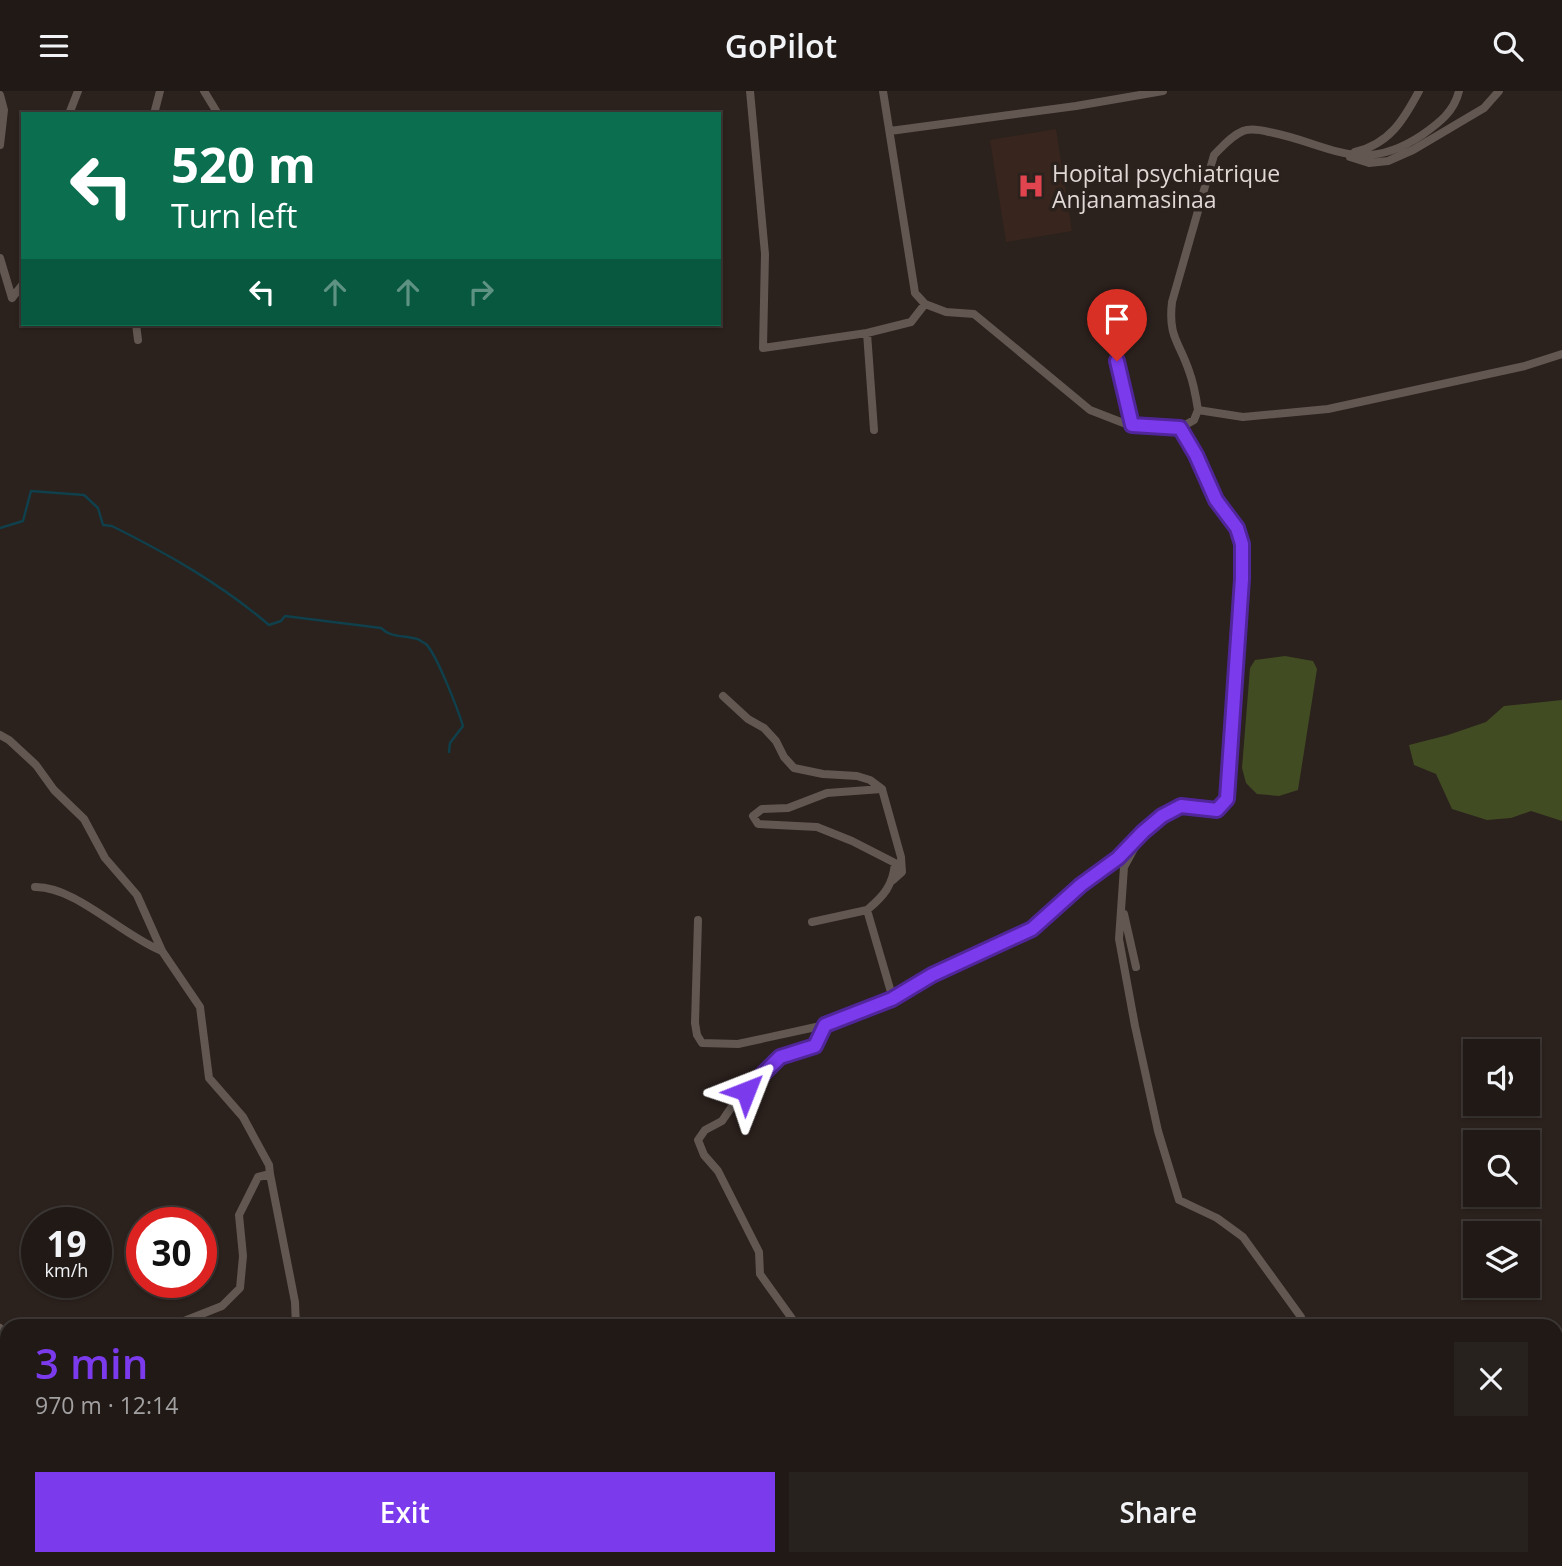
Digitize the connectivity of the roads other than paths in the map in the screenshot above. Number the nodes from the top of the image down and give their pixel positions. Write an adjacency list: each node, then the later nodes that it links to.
1 (78, 91): 11 (street)
2 (160, 91): 12 (street)
3 (204, 91): 13 (street)
4 (750, 91): 22 (street)
5 (883, 91): 14 (street)
6 (1163, 91): 14 (street)
7 (1419, 91): 16 (street)
8 (1459, 91): 16 (street)
9 (1499, 91): 16 (street)
10 (0, 96): 15 (street)
11 (70, 112)
12 (155, 112)
13 (217, 112)
14 (890, 131): 19 (street)
15 (0, 145)
16 (1346, 155): 25 (street)
17 (0, 258): 18 (street)
18 (21, 287)
19 (925, 304): 22 (street); 26 (street)
20 (136, 326): 23 (street)
21 (1111, 331): 26 (street)
22 (867, 333): 28 (street)
23 (138, 340)
24 (1562, 354): 25 (street)
25 (1198, 410): 27 (street)
26 (1132, 425): 27 (street)
27 (1180, 428): 32 (street)
28 (874, 430)
29 (723, 696): 31 (street)
30 (0, 736): 39 (street)
31 (882, 789): 33 (street); 33 (street)
32 (1143, 832): 35 (street); 41 (street)
33 (893, 880): 36 (street)
34 (35, 887): 39 (street)
35 (1122, 905): 40 (street); 47 (street)
36 (867, 910): 38 (street); 41 (street)
37 (698, 920): 42 (street)
38 (812, 922)
39 (162, 951): 43 (street)
40 (1136, 967)
41 (892, 999): 42 (street)
42 (825, 1025): 46 (street)
43 (270, 1174): 44 (street); 45 (street)
44 (189, 1319)
45 (296, 1319)
46 (792, 1319)
47 (1301, 1319)

